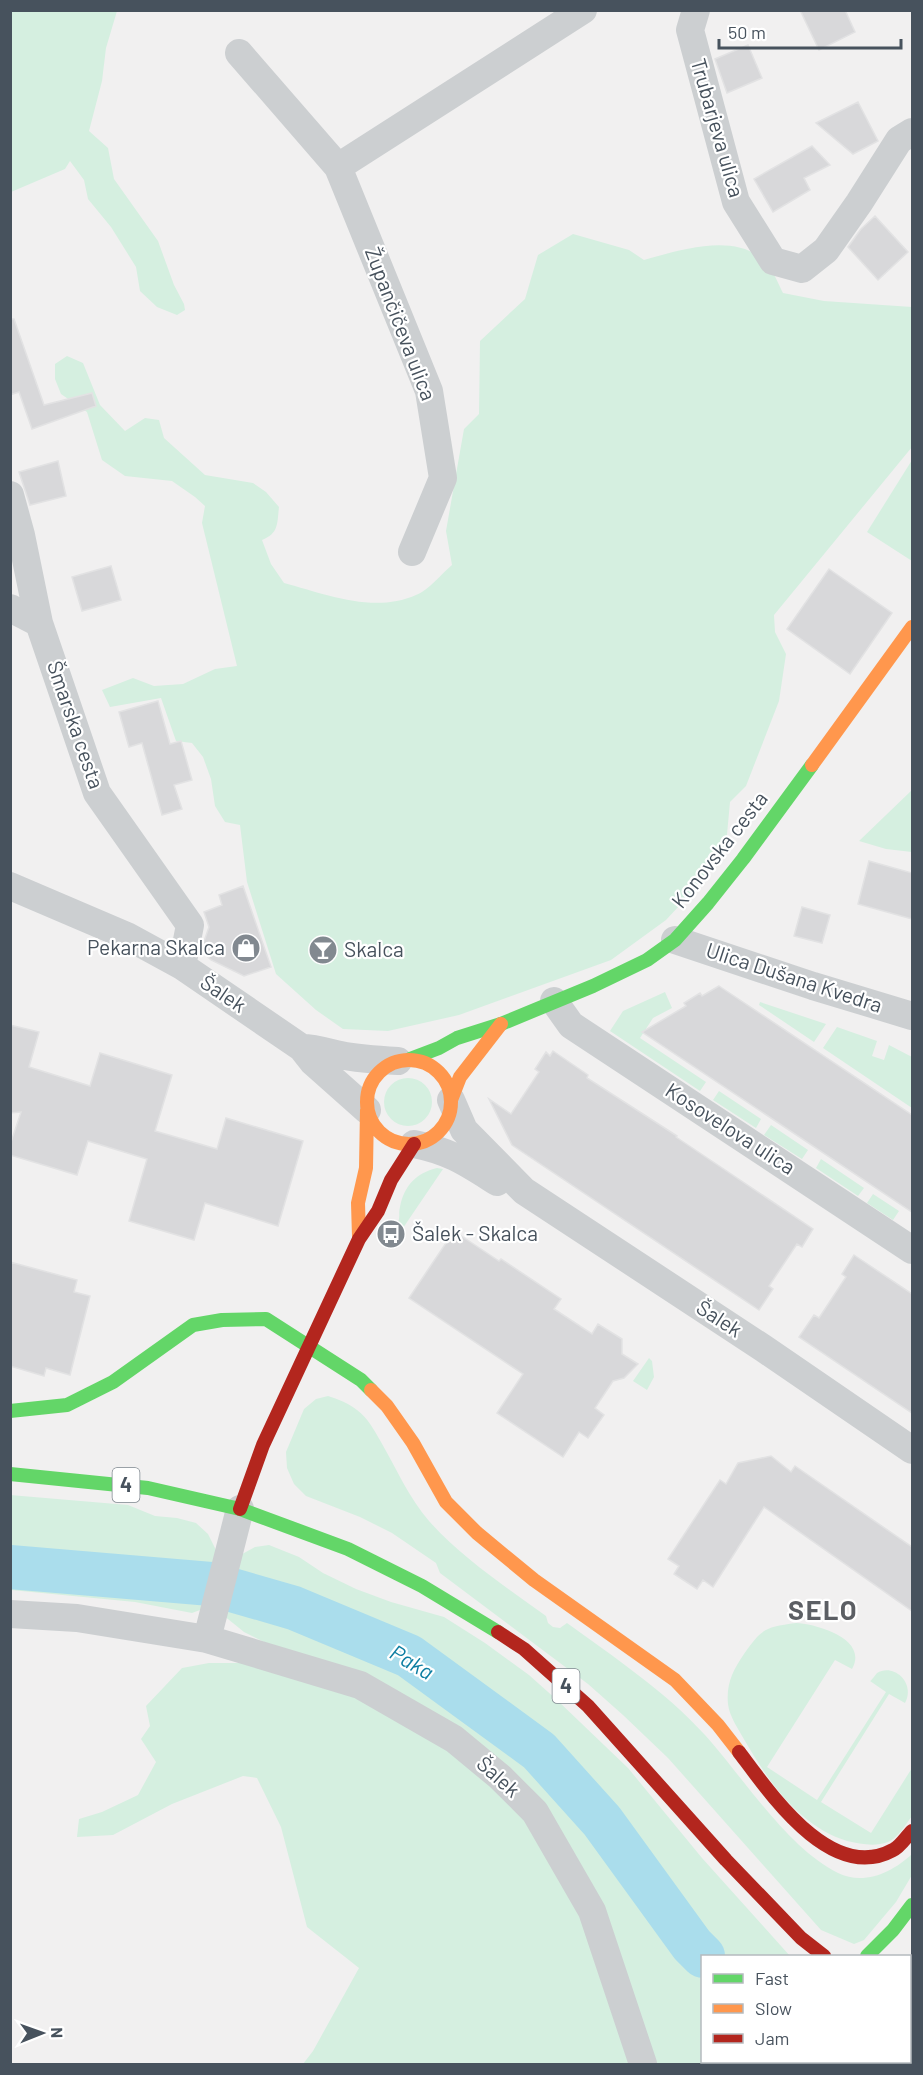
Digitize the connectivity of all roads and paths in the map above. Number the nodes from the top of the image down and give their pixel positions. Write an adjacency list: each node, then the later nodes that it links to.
1 (583, 10): 5 (street)
2 (693, 20): 4 (street, Trubarjeva ulica)
3 (238, 53): 5 (street, Župančičeva ulica)
4 (912, 132)
5 (338, 166): 7 (street, Župančičeva ulica)
6 (10, 495): 9 (street, Šmarska cesta)
7 (412, 552)
8 (10, 608): 9 (street)
9 (39, 623): 13 (street, Šmarska cesta)
10 (912, 627): 12 (street, Konovska cesta)
11 (10, 886): 13 (street, Šalek)
12 (675, 939): 14 (street, Konovska cesta); 15 (street, Ulica Dušana Kvedra)
13 (182, 966): 17 (street, Šalek)
14 (554, 1001): 16 (street, Konovska cesta); 24 (street, Kosovelova ulica)
15 (912, 1016)
16 (501, 1024): 18 (street, Konovska cesta); 19 (street)
17 (302, 1048): 18 (street); 20 (street, Šalek)
18 (404, 1060): 19 (street); 20 (street)
19 (452, 1100): 21 (street); 22 (street)
20 (367, 1110): 21 (street); 23 (street)
21 (414, 1144): 22 (street); 23 (street)
22 (524, 1191): 27 (street, Šalek)
23 (359, 1239): 25 (street)
24 (912, 1250)
25 (309, 1345): 26 (street); 29 (street); 32 (street)
26 (10, 1411)
27 (912, 1450)
28 (10, 1474): 29 (street, 4)
29 (240, 1509): 31 (street); 34 (street, 4)
30 (10, 1614): 31 (street, Šalek)
31 (207, 1639): 36 (street, Šalek)
32 (912, 1831)
33 (912, 1905): 35 (street)
34 (823, 1955)
35 (868, 1955)
36 (643, 2064)

